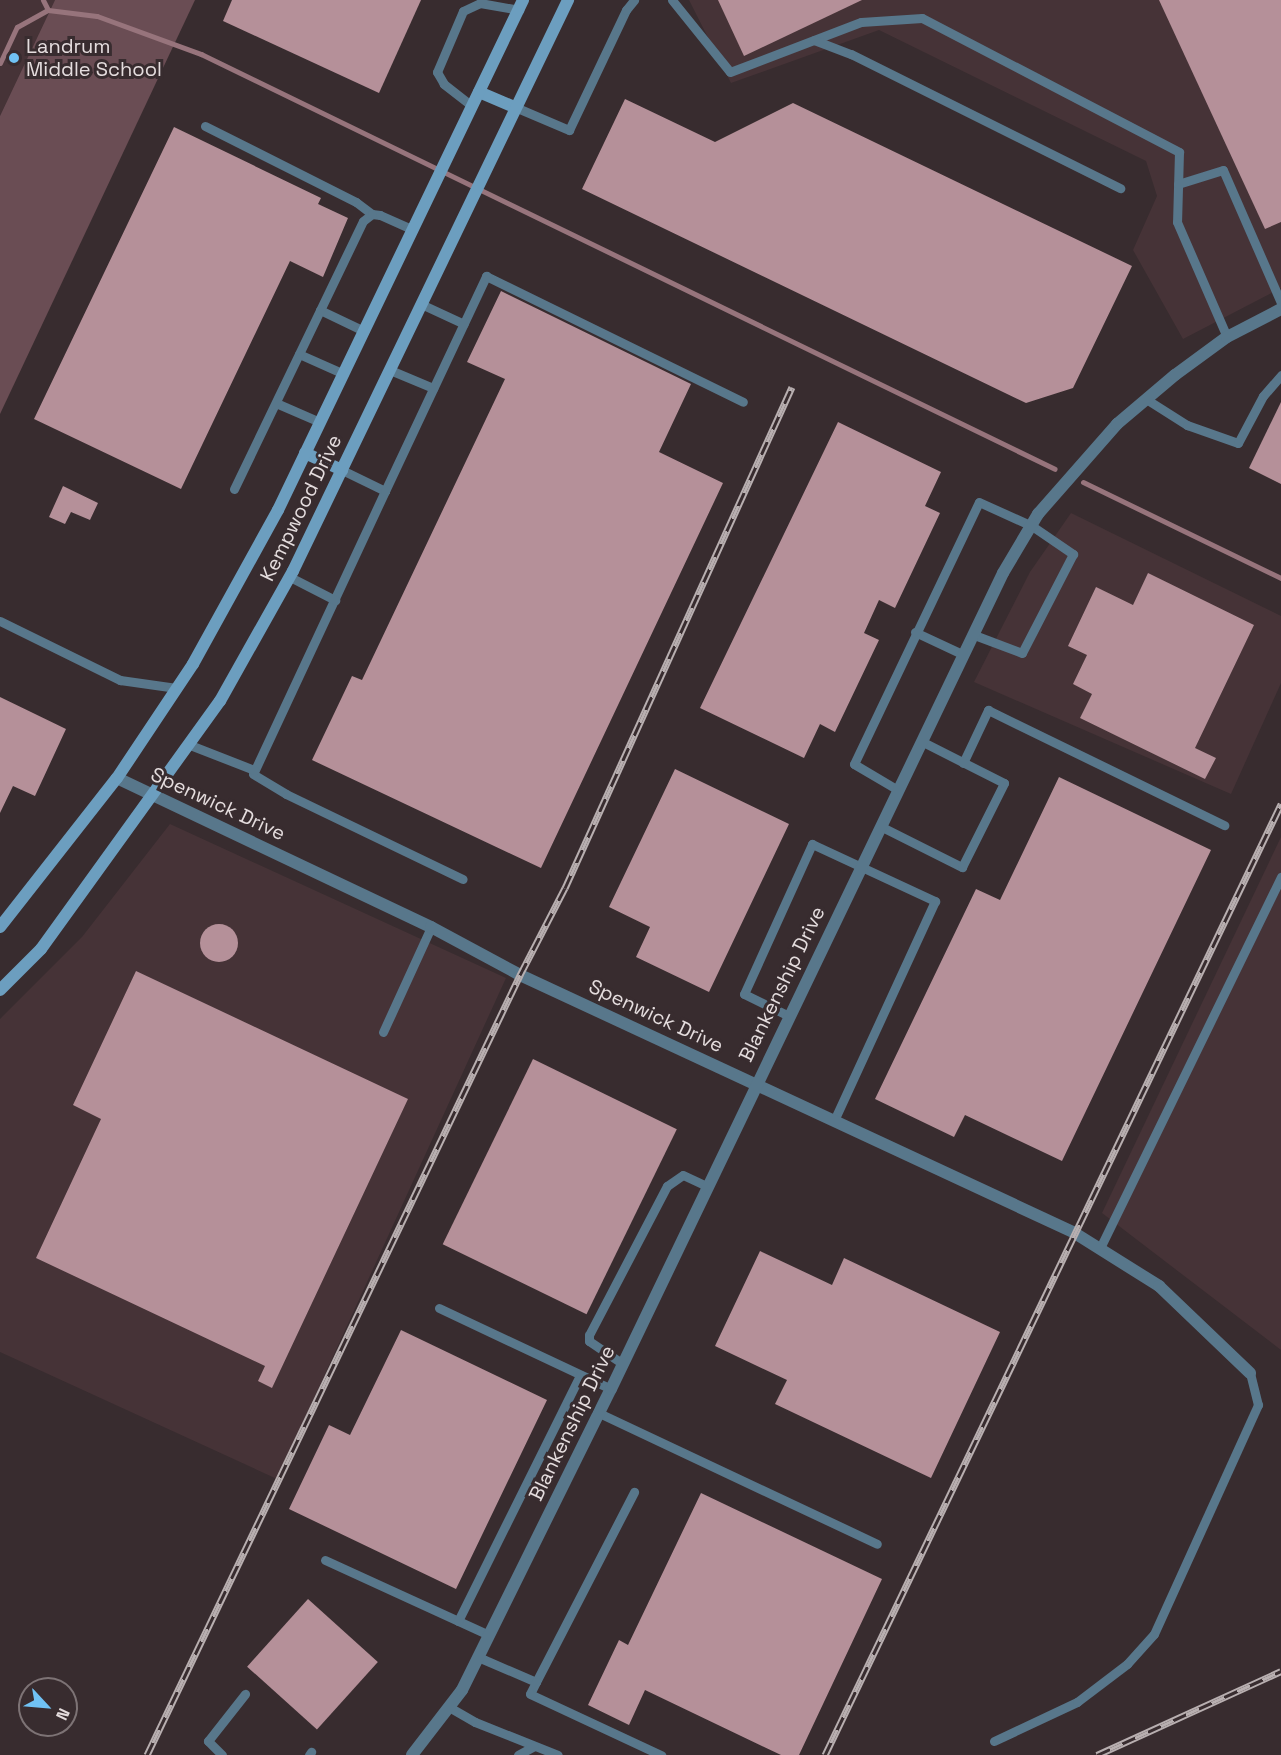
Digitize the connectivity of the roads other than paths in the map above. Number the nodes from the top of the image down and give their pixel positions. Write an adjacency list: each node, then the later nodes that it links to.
1 (568, 0): 8 (main road, Kempwood Drive)
2 (634, 0): 8 (lane)
3 (672, 0): 5 (lane)
4 (521, 5): 6 (main road, Kempwood Drive); 7 (lane)
5 (814, 40): 10 (lane); 11 (lane)
6 (479, 92): 7 (main road, Kempwood Drive); 8 (main road)
7 (472, 106): 13 (main road, Kempwood Drive)
8 (515, 107): 15 (main road, Kempwood Drive)
9 (205, 126): 12 (lane)
10 (1178, 184): 14 (lane); 20 (lane)
11 (1120, 188)
12 (372, 214): 13 (lane); 17 (lane)
13 (413, 230): 19 (main road, Kempwood Drive)
14 (1281, 303)
15 (421, 304): 18 (lane); 22 (main road, Kempwood Drive)
16 (1281, 309): 20 (street, Blankenship Drive)
17 (320, 310): 19 (lane); 21 (lane)
18 (464, 324): 25 (lane); 27 (lane)
19 (364, 331): 23 (main road, Kempwood Drive)
20 (1227, 337): 26 (street, Blankenship Drive)
21 (299, 354): 23 (lane); 28 (lane)
22 (390, 370): 25 (lane); 31 (main road, Kempwood Drive)
23 (344, 374): 29 (main road, Kempwood Drive)
24 (1281, 375): 26 (lane)
25 (433, 388): 33 (lane)
26 (1146, 399): 34 (street, Blankenship Drive)
27 (743, 402)
28 (276, 403): 29 (lane); 32 (lane)
29 (320, 423): 30 (main road, Kempwood Drive)
30 (305, 453): 31 (main road); 41 (main road, Kempwood Drive)
31 (342, 470): 33 (lane); 35 (main road, Kempwood Drive)
32 (234, 489)
33 (384, 490): 36 (lane)
34 (1032, 525): 38 (lane); 39 (street, Blankenship Drive); 39 (lane)
35 (290, 577): 36 (lane); 43 (main road, Kempwood Drive)
36 (335, 600): 45 (lane)
37 (0, 621): 41 (lane)
38 (915, 632): 40 (lane); 47 (lane)
39 (974, 635): 40 (street, Blankenship Drive)
40 (964, 655): 42 (street, Blankenship Drive)
41 (177, 688): 46 (main road, Kempwood Drive)
42 (921, 741): 44 (lane); 47 (street, Blankenship Drive)
43 (190, 745): 45 (lane); 48 (main road, Kempwood Drive)
44 (963, 763): 49 (lane); 50 (lane)
45 (254, 770): 53 (lane)
46 (117, 778): 48 (street, Spenwick Drive); 54 (main road, Kempwood Drive)
47 (898, 790): 50 (street, Blankenship Drive)
48 (154, 796): 55 (street, Spenwick Drive); 56 (main road, Kempwood Drive)
49 (1224, 825)
50 (880, 826): 51 (street, Blankenship Drive)
51 (861, 866): 57 (street, Blankenship Drive); 57 (lane); 60 (lane)
52 (1281, 876): 62 (lane)
53 (463, 879)
54 (2, 921)
55 (431, 927): 58 (lane); 59 (street, Spenwick Drive)
56 (0, 990)
57 (789, 1016): 59 (street, Blankenship Drive)
58 (383, 1032)
59 (755, 1083): 60 (street, Spenwick Drive); 61 (street, Blankenship Drive)
60 (835, 1118): 62 (street, Spenwick Drive)
61 (707, 1186): 64 (street, Blankenship Drive); 64 (lane)
62 (1100, 1248): 65 (street, Spenwick Drive)
63 (439, 1308): 66 (lane)
64 (623, 1364): 67 (street, Blankenship Drive)
65 (1250, 1373): 78 (lane)
66 (580, 1375): 67 (lane); 72 (lane)
67 (611, 1389): 68 (street, Blankenship Drive)
68 (599, 1413): 70 (lane); 73 (street, Blankenship Drive)
69 (634, 1492): 75 (lane)
70 (877, 1544)
71 (325, 1560): 72 (lane)
72 (458, 1621): 73 (lane)
73 (489, 1635): 74 (street, Blankenship Drive)
74 (478, 1657): 75 (lane); 77 (street, Blankenship Drive)
75 (536, 1682): 84 (lane)
76 (245, 1694): 80 (lane)
77 (448, 1707): 79 (lane); 81 (street, Blankenship Drive)
78 (994, 1741)
79 (534, 1746): 82 (lane); 83 (lane)
80 (222, 1755)
81 (412, 1755)
82 (518, 1755)
83 (558, 1755)
84 (661, 1755)

